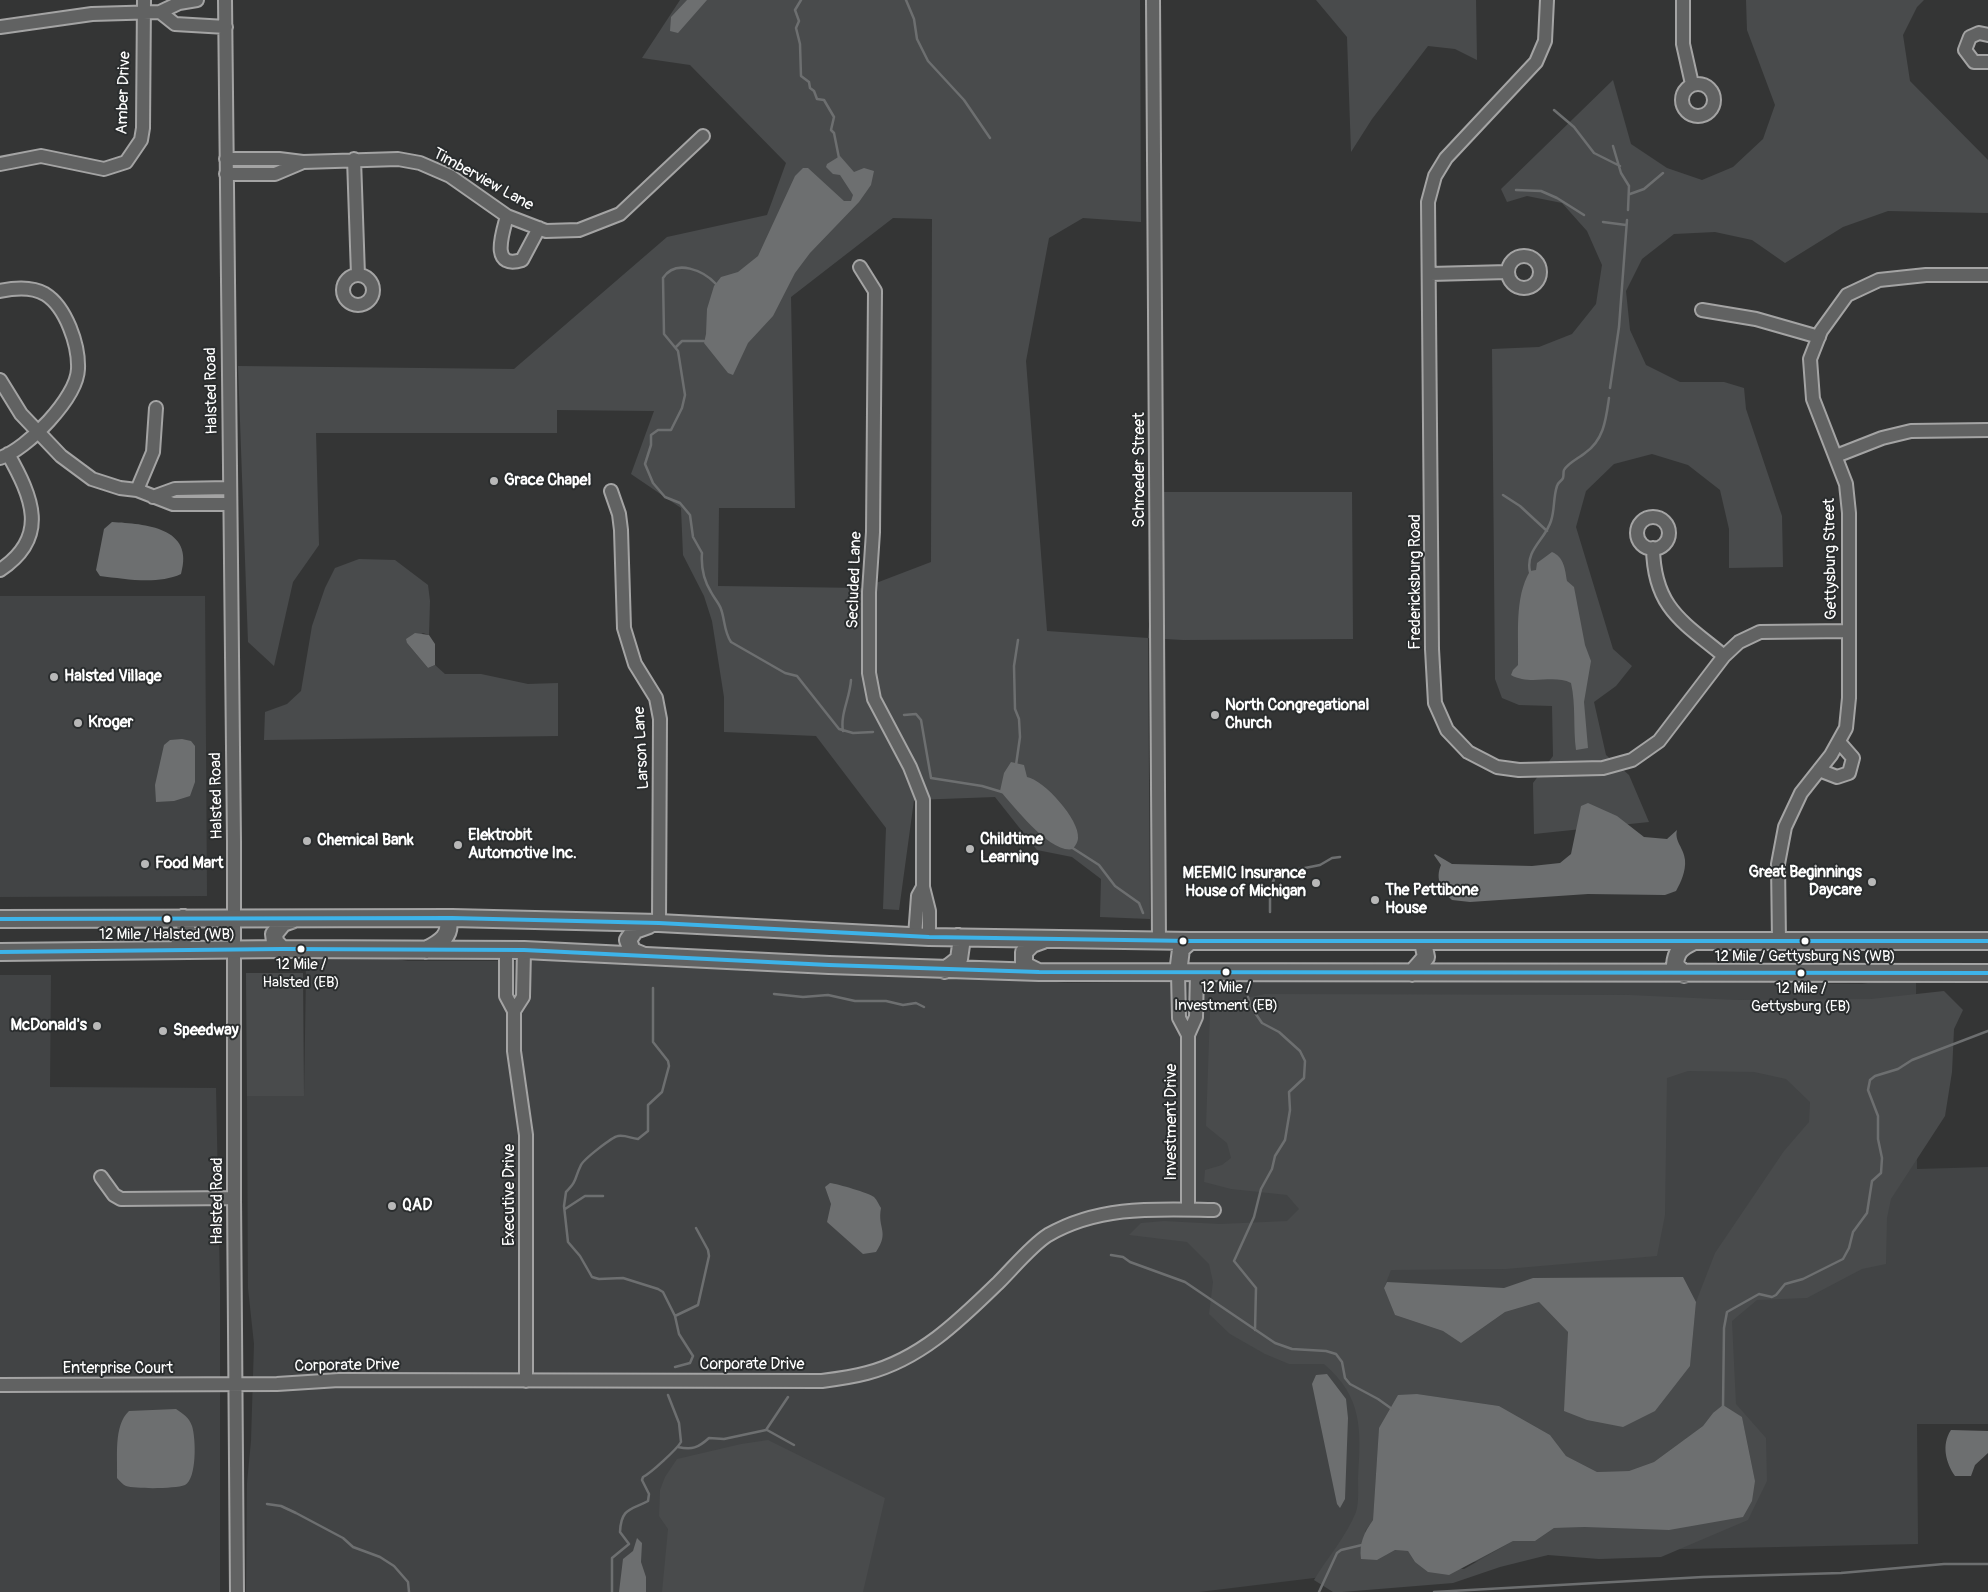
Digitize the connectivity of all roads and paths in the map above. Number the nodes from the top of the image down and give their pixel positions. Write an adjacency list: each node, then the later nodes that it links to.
1 (197, 0): 7 (street)
2 (225, 0): 9 (street, Halsted Road)
3 (1153, 0): 55 (street, Schroeder Street)
4 (1547, 0): 23 (street, Fredericksburg Road)
5 (1683, 0): 12 (street)
6 (144, 6): 7 (street); 8 (street); 17 (street, Amber Drive)
7 (160, 12): 9 (street)
8 (0, 27)
9 (226, 27): 14 (street, Halsted Road)
10 (1988, 34): 11 (street)
11 (1988, 62)
12 (1692, 84)
13 (704, 136): 20 (street, Timberview Lane)
14 (226, 159): 16 (street, Timberview Lane); 18 (street, Halsted Road)
15 (354, 159): 16 (street, Timberview Lane); 19 (street, Timberview Lane); 24 (street)
16 (303, 162): 18 (street, Timberview Lane)
17 (0, 164)
18 (226, 174): 35 (street, Halsted Road)
19 (507, 216): 20 (street, Timberview Lane); 20 (street)
20 (539, 228)
21 (860, 267): 52 (street, Secluded Lane)
22 (1508, 272): 23 (street)
23 (1430, 274): 43 (street, Fredericksburg Road)
24 (358, 275)
25 (1988, 275): 28 (street, Gettysburg Street)
26 (0, 291): 32 (street)
27 (1702, 310): 28 (street)
28 (1819, 337): 34 (street, Gettysburg Street)
29 (0, 380): 32 (street)
30 (156, 408): 36 (street)
31 (1988, 430): 34 (street)
32 (38, 432): 33 (street); 36 (street)
33 (4, 456): 41 (street)
34 (1836, 456): 42 (street, Gettysburg Street)
35 (229, 488): 38 (street); 39 (street, Halsted Road)
36 (137, 490): 38 (street)
37 (611, 491): 51 (street, Larson Lane)
38 (153, 497): 39 (street)
39 (229, 504): 48 (street, Halsted Road)
40 (1653, 548): 43 (street)
41 (0, 570)
42 (1848, 631): 43 (street, Fredericksburg Road); 44 (street, Gettysburg Street)
43 (1724, 656)
44 (1838, 742): 45 (street, Gettysburg Street); 45 (street)
45 (1819, 770): 57 (street, Gettysburg Street)
46 (0, 918): 47 (main road)
47 (183, 918): 48 (main road); 62 (main road)
48 (234, 918): 49 (main road); 63 (street, Halsted Road)
49 (298, 918): 50 (main road); 61 (main road)
50 (447, 918): 51 (main road); 64 (main road)
51 (659, 923): 52 (main road); 68 (main road)
52 (922, 936): 53 (main road)
53 (958, 937): 54 (main road); 69 (main road)
54 (1046, 939): 55 (main road); 70 (main road)
55 (1159, 940): 56 (main road)
56 (1190, 941): 59 (main road); 71 (main road)
57 (1779, 941): 58 (main road); 60 (main road)
58 (1988, 941)
59 (1423, 942): 60 (main road); 73 (main road)
60 (1692, 942): 75 (main road)
61 (282, 949): 63 (main road); 64 (main road)
62 (176, 950): 63 (main road); 67 (main road)
63 (234, 950): 79 (street, Halsted Road)
64 (426, 950): 65 (main road)
65 (506, 950): 66 (main road); 76 (street, Executive Drive)
66 (524, 950): 68 (main road); 76 (street, Executive Drive)
67 (0, 952)
68 (645, 956): 69 (main road)
69 (945, 970): 70 (main road)
70 (1039, 972): 71 (main road)
71 (1178, 973): 72 (main road); 77 (street, Investment Drive)
72 (1197, 973): 73 (main road); 77 (street, Investment Drive)
73 (1412, 973): 75 (main road)
74 (1988, 973): 75 (main road)
75 (1684, 974)
76 (514, 1010): 82 (street, Executive Drive)
77 (1188, 1034): 80 (street, Investment Drive)
78 (101, 1178): 79 (street)
79 (234, 1198): 83 (street, Halsted Road)
80 (1188, 1209): 81 (street, Corporate Drive); 82 (street, Corporate Drive)
81 (1214, 1210)
82 (526, 1381): 83 (street, Corporate Drive)
83 (236, 1384): 84 (street, Enterprise Court); 85 (street, Halsted Road)
84 (0, 1385)
85 (237, 1592)

